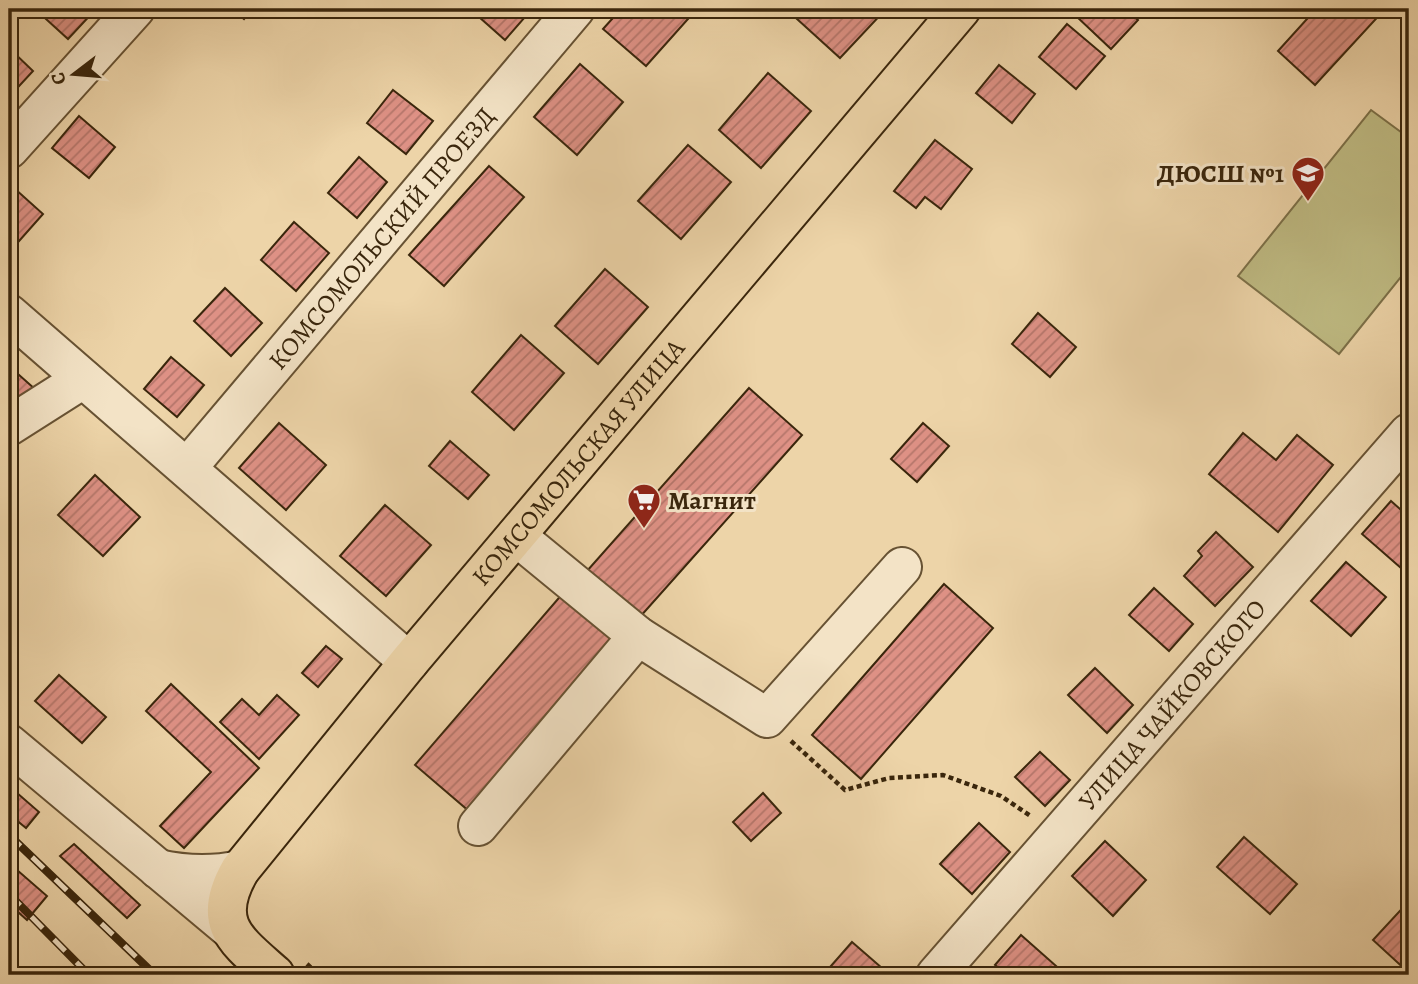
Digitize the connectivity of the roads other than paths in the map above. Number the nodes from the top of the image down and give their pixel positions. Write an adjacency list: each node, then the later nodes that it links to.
1 (135, 9): 4 (street)
2 (575, 9): 9 (street, КОМСОМОЛЬСКИЙ ПРОЕЗД)
3 (961, 9): 10 (main road, КОМСОМОЛЬСКАЯ УЛИЦА)
4 (9, 149)
5 (9, 314): 6 (street)
6 (83, 379): 7 (street); 9 (street)
7 (9, 426)
8 (1409, 433): 20 (street, УЛИЦА ЧАЙКОВСКОГО)
9 (187, 468): 13 (street)
10 (516, 536): 12 (street); 13 (main road, КОМСОМОЛЬСКАЯ УЛИЦА)
11 (902, 567): 12 (street)
12 (638, 636): 15 (street)
13 (409, 662): 17 (main road, КОМСОМОЛЬСКАЯ УЛИЦА)
14 (9, 744): 16 (street)
15 (478, 826)
16 (158, 869): 17 (street); 18 (street)
17 (240, 870): 18 (main road, КОМСОМОЛЬСКАЯ УЛИЦА)
18 (230, 929): 19 (main road)
19 (275, 975)
20 (936, 975)

